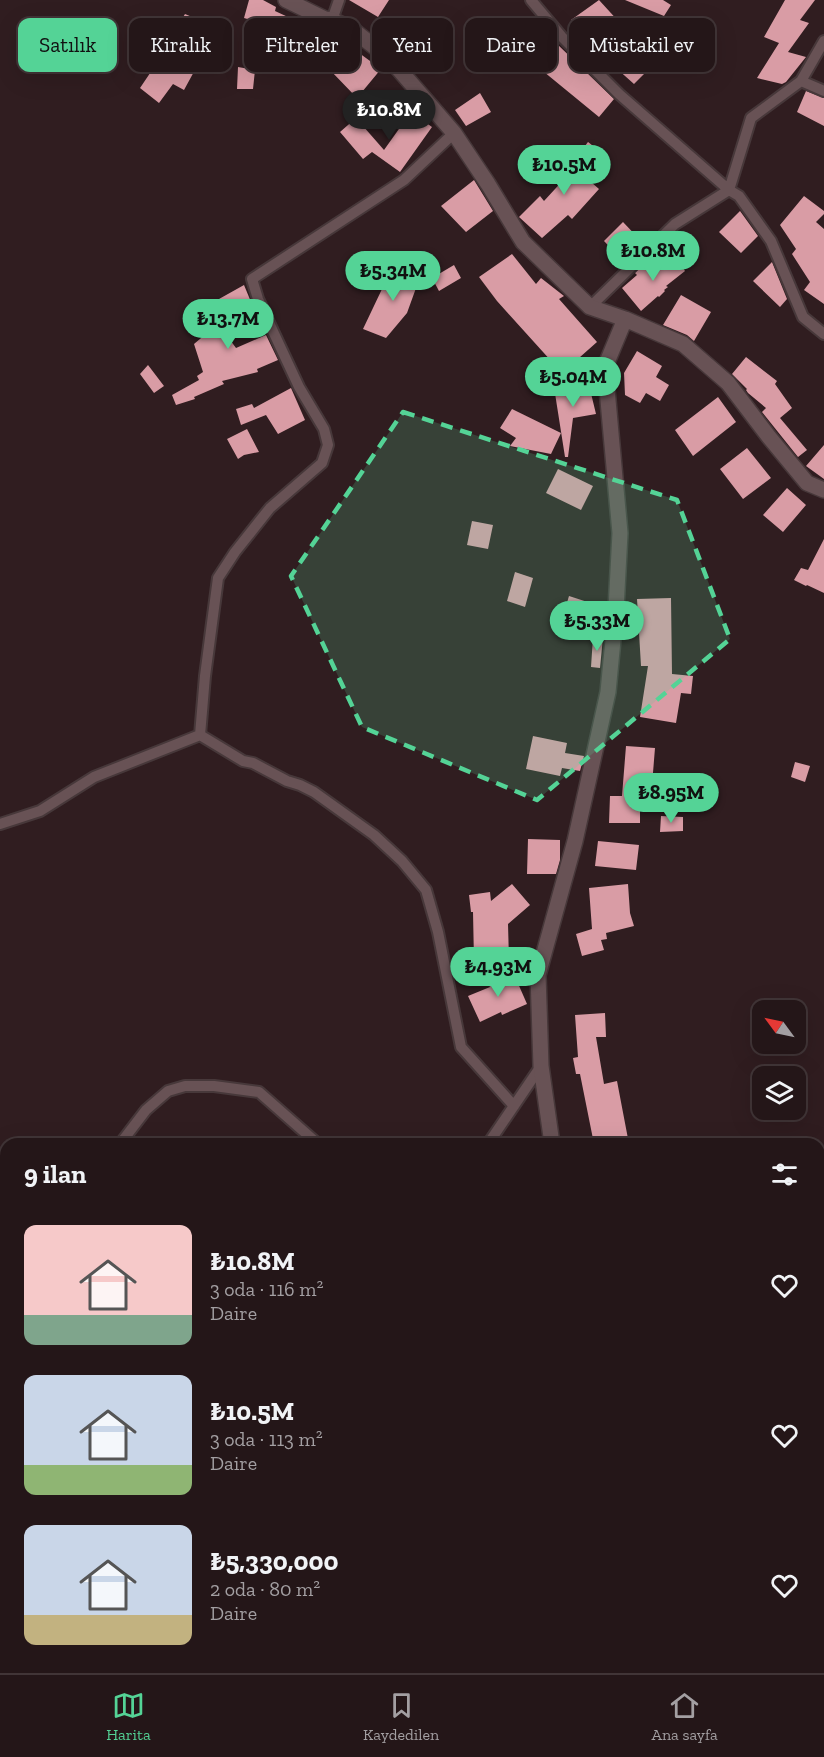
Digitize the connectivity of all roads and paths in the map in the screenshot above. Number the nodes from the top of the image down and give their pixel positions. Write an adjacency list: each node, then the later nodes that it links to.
1 (286, 0): 4 (street)
2 (339, 0): 5 (street)
3 (531, 0): 11 (street)
4 (323, 18)
5 (333, 18)
6 (360, 35): 10 (street)
7 (824, 41): 8 (street)
8 (801, 81): 9 (street); 11 (street)
9 (824, 91)
10 (454, 133): 12 (street); 16 (street)
11 (729, 190): 12 (street); 14 (street)
12 (590, 308): 13 (street)
13 (625, 319): 15 (street); 18 (street)
14 (824, 334)
15 (824, 490)
16 (200, 735): 17 (street); 19 (street)
17 (0, 824)
18 (541, 1066): 19 (street); 23 (street)
19 (514, 1106): 22 (street)
20 (125, 1138): 21 (street)
21 (311, 1138)
22 (492, 1138)
23 (551, 1138)

